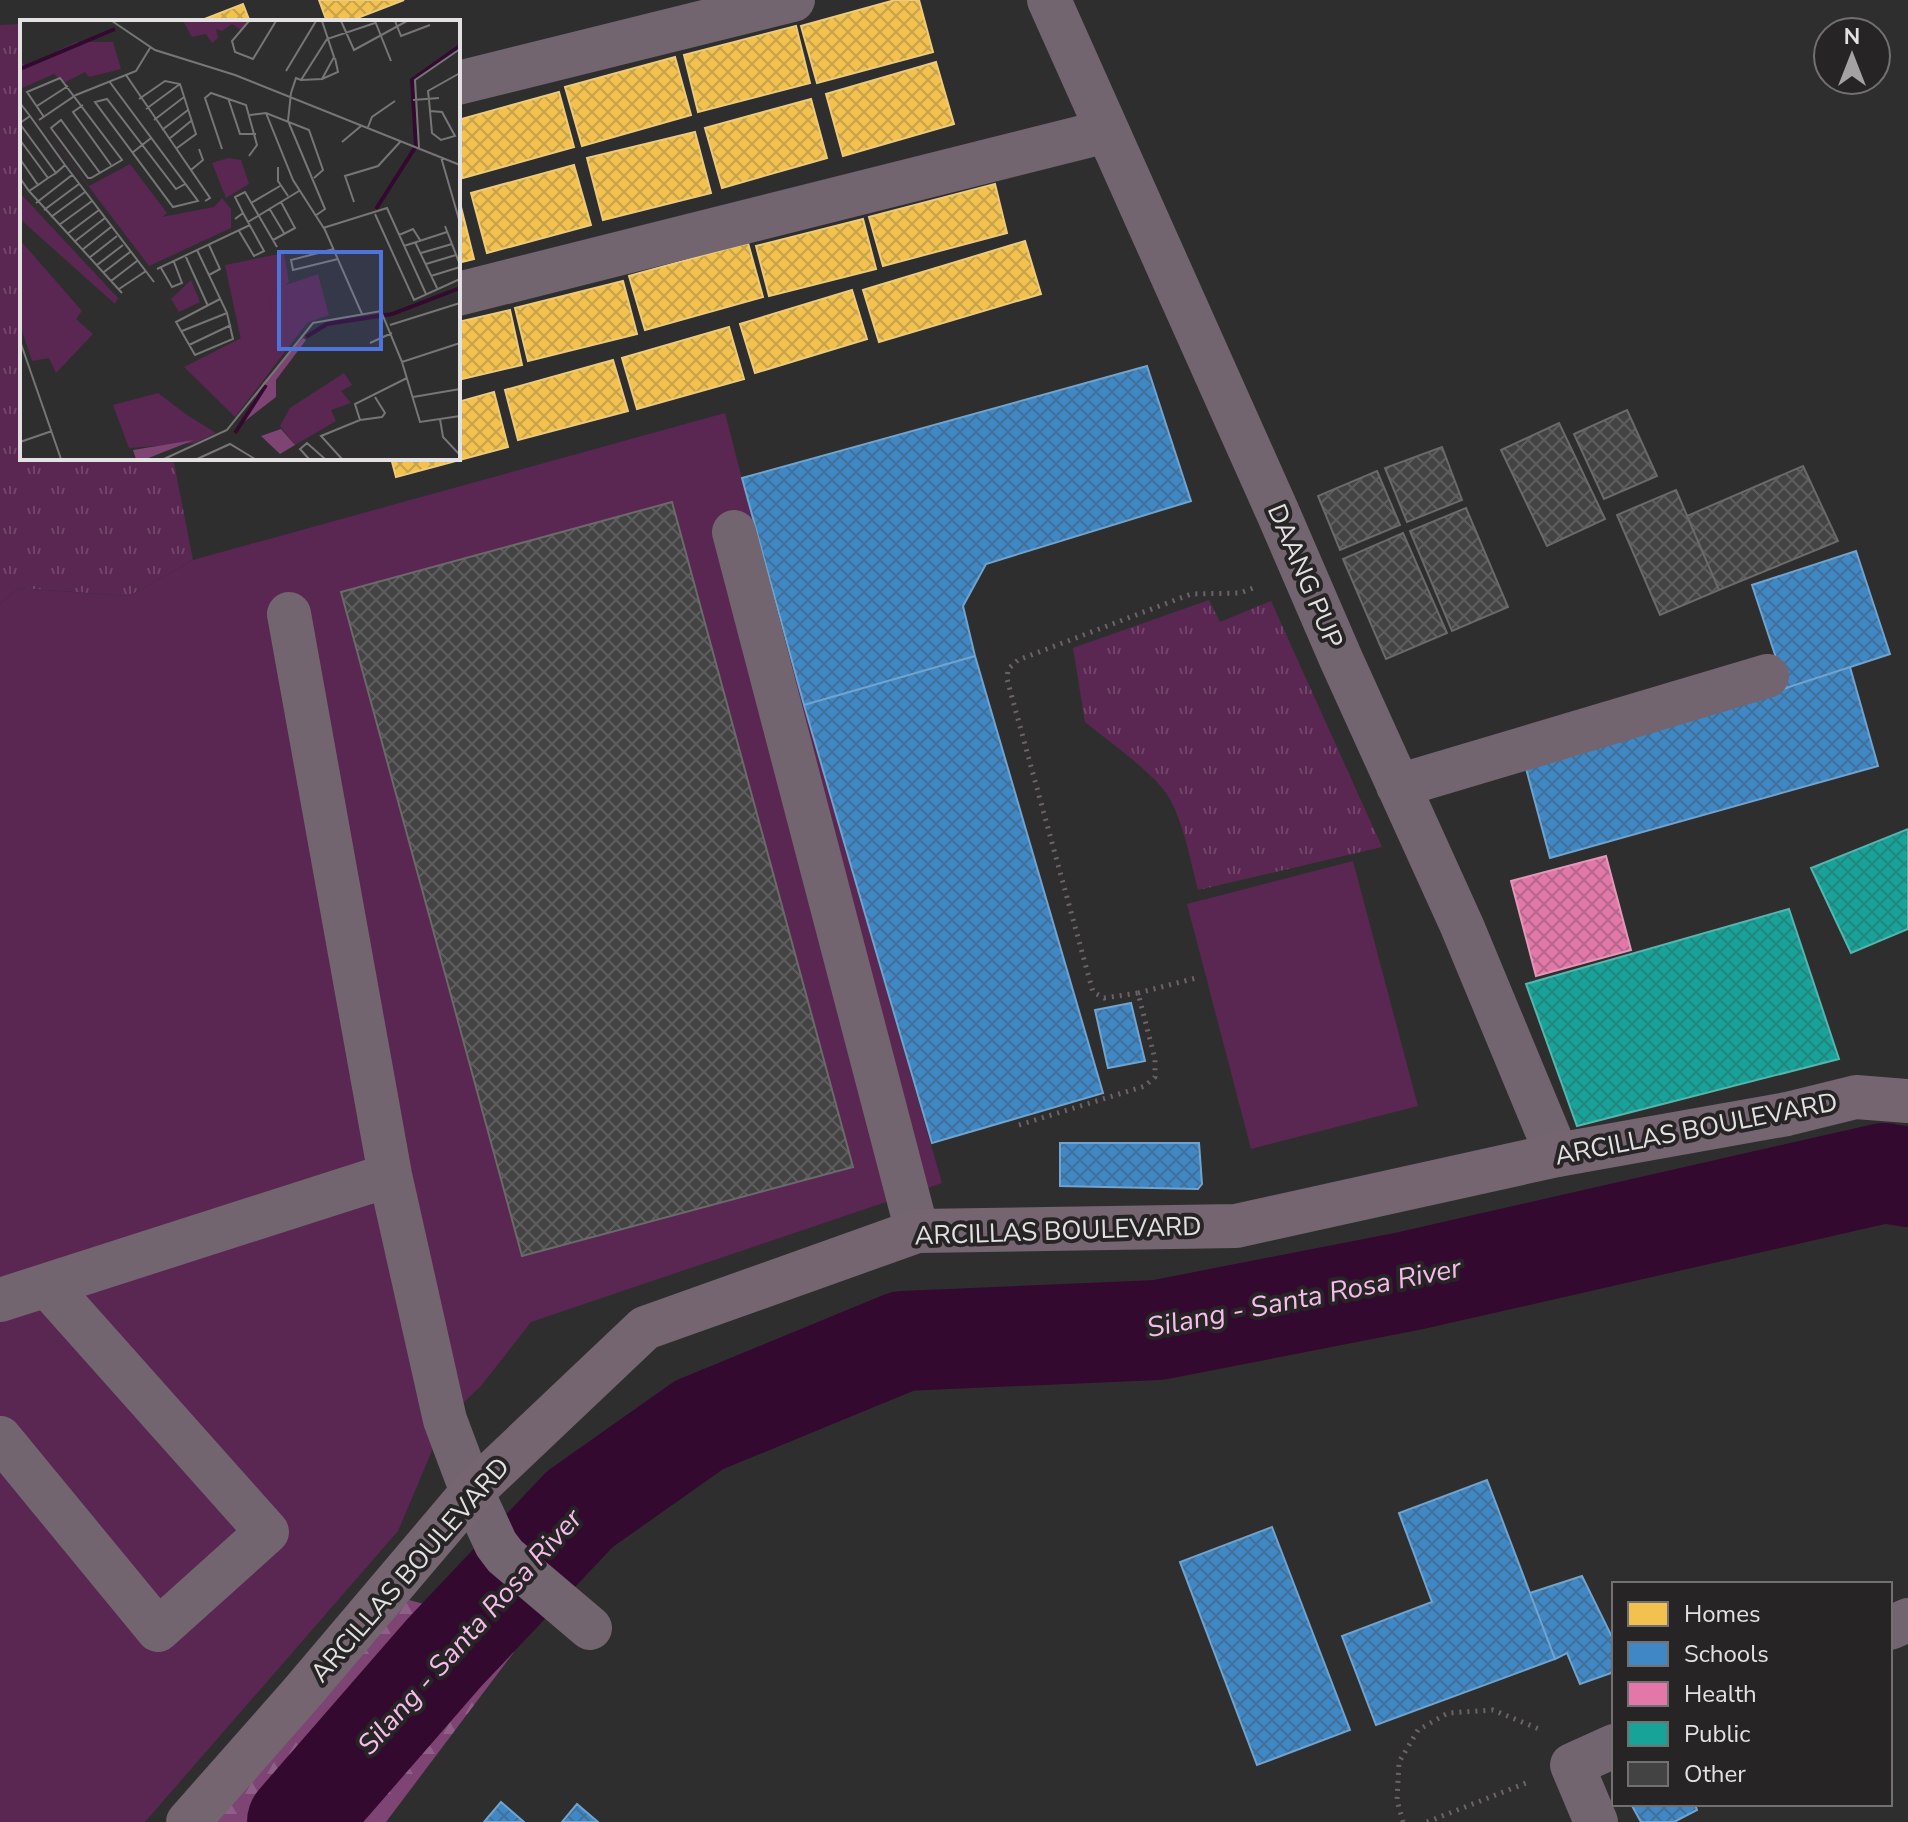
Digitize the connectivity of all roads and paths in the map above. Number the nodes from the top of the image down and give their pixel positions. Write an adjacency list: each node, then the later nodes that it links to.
1 (793, 0): 3 (street)
2 (1049, 0): 4 (street, DAANG PUP)
3 (460, 83)
4 (1107, 131): 5 (street); 7 (street, DAANG PUP)
5 (460, 293)
6 (734, 532): 17 (street)
7 (1302, 569): 10 (street, DAANG PUP); 12 (path)
8 (289, 614): 16 (street)
9 (1767, 676): 10 (street)
10 (1398, 786): 15 (street, DAANG PUP)
11 (1196, 978): 12 (path)
12 (1138, 993): 14 (path)
13 (1908, 1101): 15 (main road, ARCILLAS BOULEVARD)
14 (1019, 1125)
15 (1557, 1155): 17 (main road, ARCILLAS BOULEVARD)
16 (390, 1175): 18 (street); 21 (street)
17 (917, 1231): 21 (main road, ARCILLAS BOULEVARD)
18 (47, 1285): 19 (street); 20 (street)
19 (0, 1300)
20 (0, 1438)
21 (472, 1492): 22 (street); 25 (main road, ARCILLAS BOULEVARD)
22 (590, 1628)
23 (1612, 1747): 24 (street)
24 (1572, 1765): 26 (path); 27 (path); 28 (street)
25 (188, 1822)
26 (1403, 1822)
27 (1427, 1822)
28 (1596, 1822)

